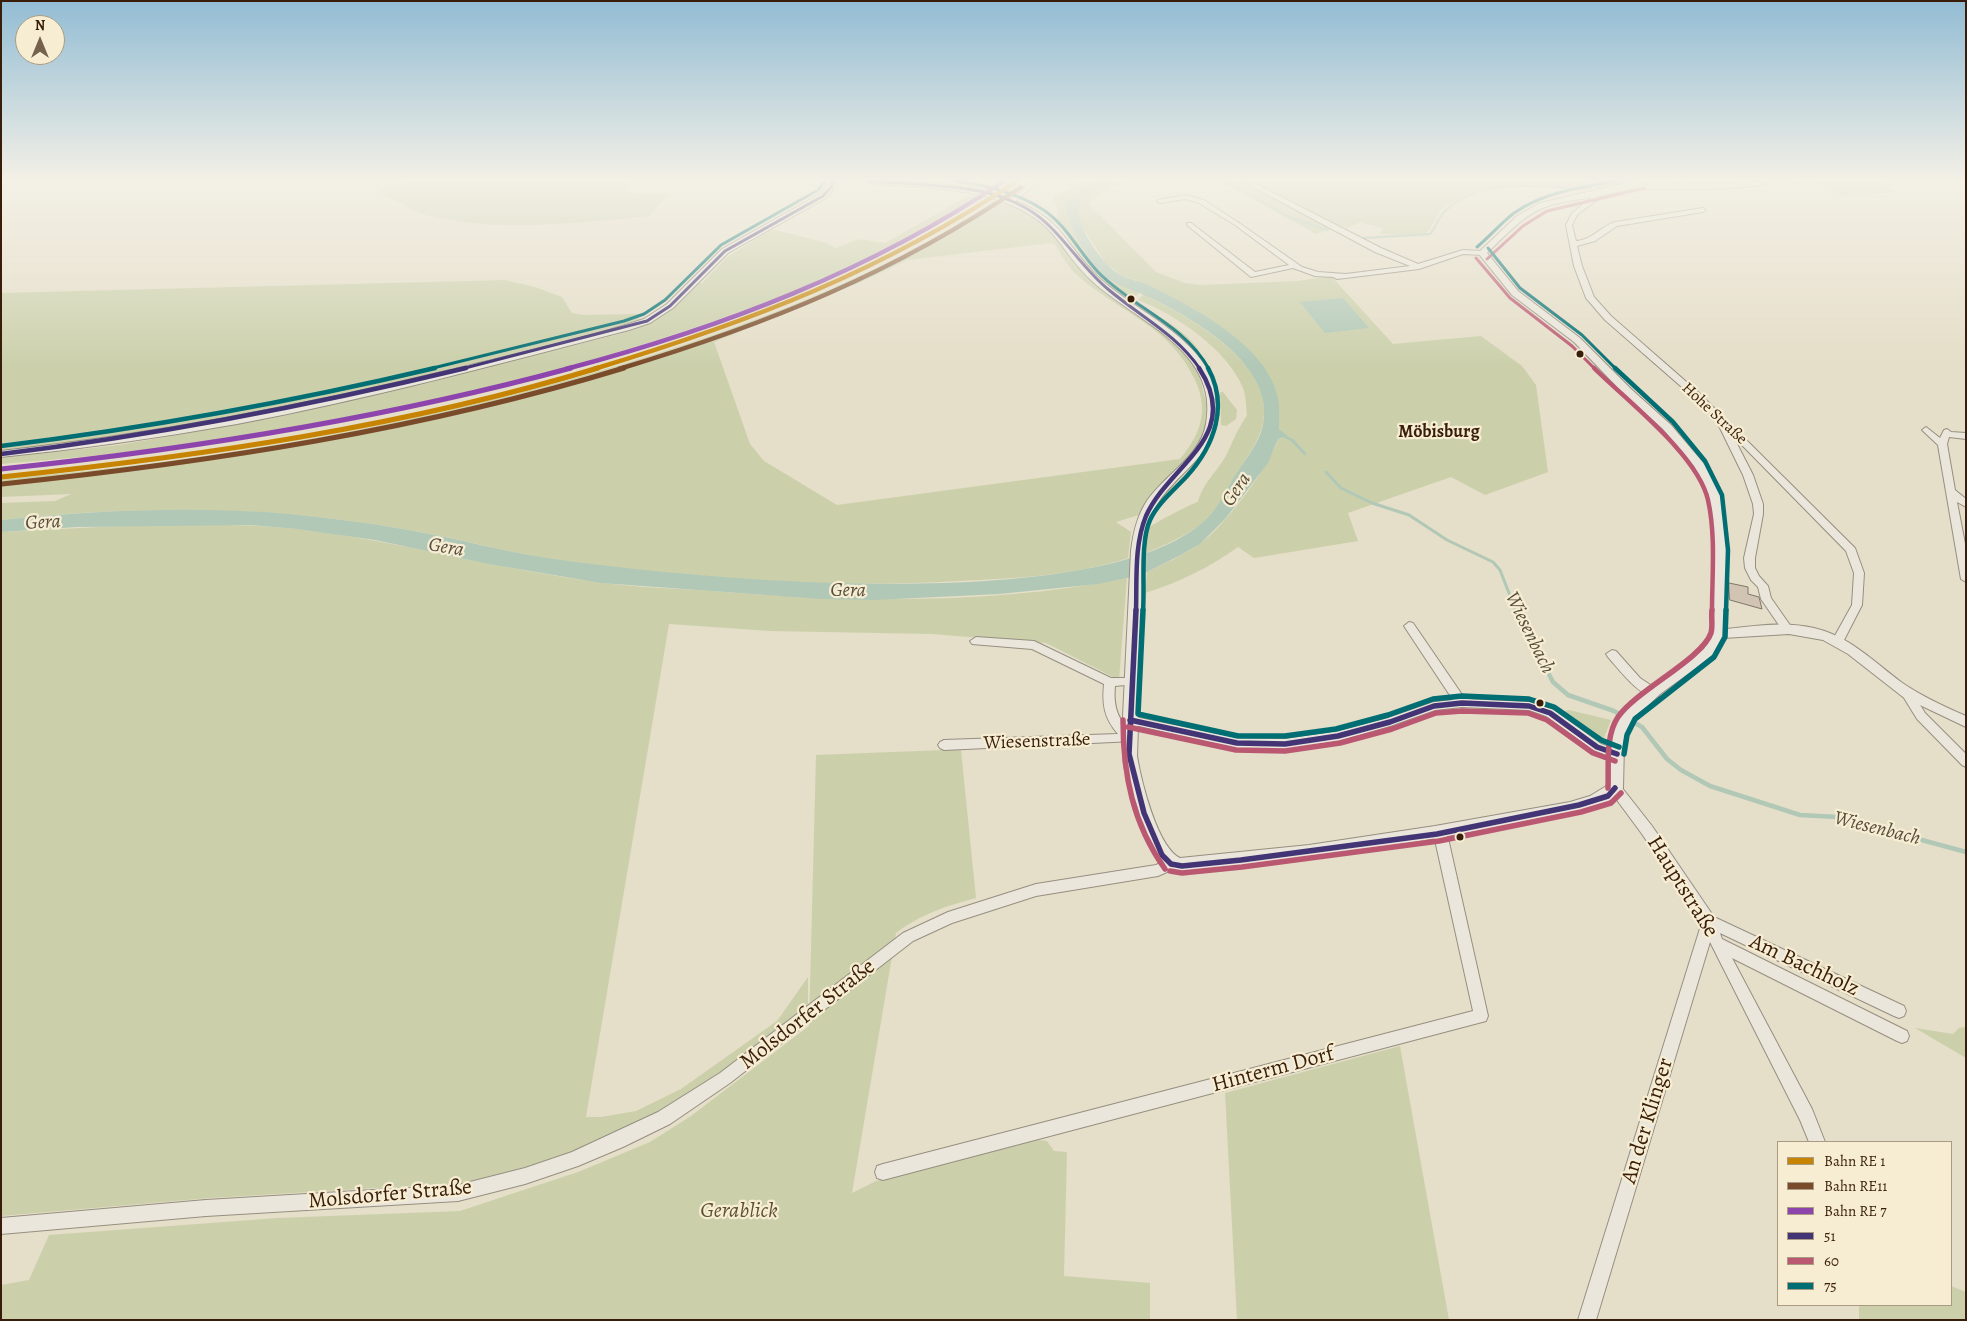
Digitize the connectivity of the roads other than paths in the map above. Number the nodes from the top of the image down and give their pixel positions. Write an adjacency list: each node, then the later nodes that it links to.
1 (740, 243): 16 (street)
2 (1066, 243): 26 (street)
3 (1213, 243): 10 (street)
4 (1262, 243): 10 (street)
5 (1364, 243): 11 (street)
6 (1494, 243): 9 (street)
7 (1580, 243): 8 (street)
8 (1572, 244): 12 (street, Hohe Straße)
9 (1482, 253): 11 (street); 22 (street)
10 (1293, 266): 11 (street)
11 (1419, 266)
12 (1721, 420): 21 (street); 24 (street, Hohe Straße)
13 (1926, 430): 15 (street)
14 (1966, 436): 15 (street)
15 (1942, 444): 17 (street)
16 (1, 454)
17 (1951, 492): 18 (street); 19 (street)
18 (1966, 504)
19 (1966, 579)
20 (1409, 626): 30 (street)
21 (1787, 628): 22 (street); 24 (street)
22 (1718, 634): 28 (street)
23 (976, 641): 27 (street)
24 (1838, 641): 29 (street)
25 (1612, 654): 28 (street)
26 (1132, 681): 27 (street); 31 (street)
27 (1110, 682): 33 (street)
28 (1654, 693): 35 (street)
29 (1907, 693): 32 (street); 36 (street)
30 (1462, 703): 31 (street); 35 (street)
31 (1130, 720): 33 (street)
32 (1966, 722)
33 (1130, 738): 34 (street, Wiesenstraße); 39 (street)
34 (944, 745)
35 (1617, 754): 37 (street)
36 (1966, 762)
37 (1615, 788): 38 (street, Molsdorfer Straße); 40 (street, Hauptstraße)
38 (1437, 834): 39 (street, Molsdorfer Straße); 45 (street, Hinterm Dorf)
39 (1171, 864): 46 (street, Molsdorfer Straße)
40 (1709, 922): 41 (street, Hauptstraße); 42 (street, Am Bachholz); 47 (street, An der Klinger)
41 (1717, 943): 43 (street, Am Bachholz); 44 (street, Hauptstraße)
42 (1900, 1011)
43 (1902, 1036)
44 (1817, 1141)
45 (883, 1172)
46 (1, 1226)
47 (1587, 1320)

